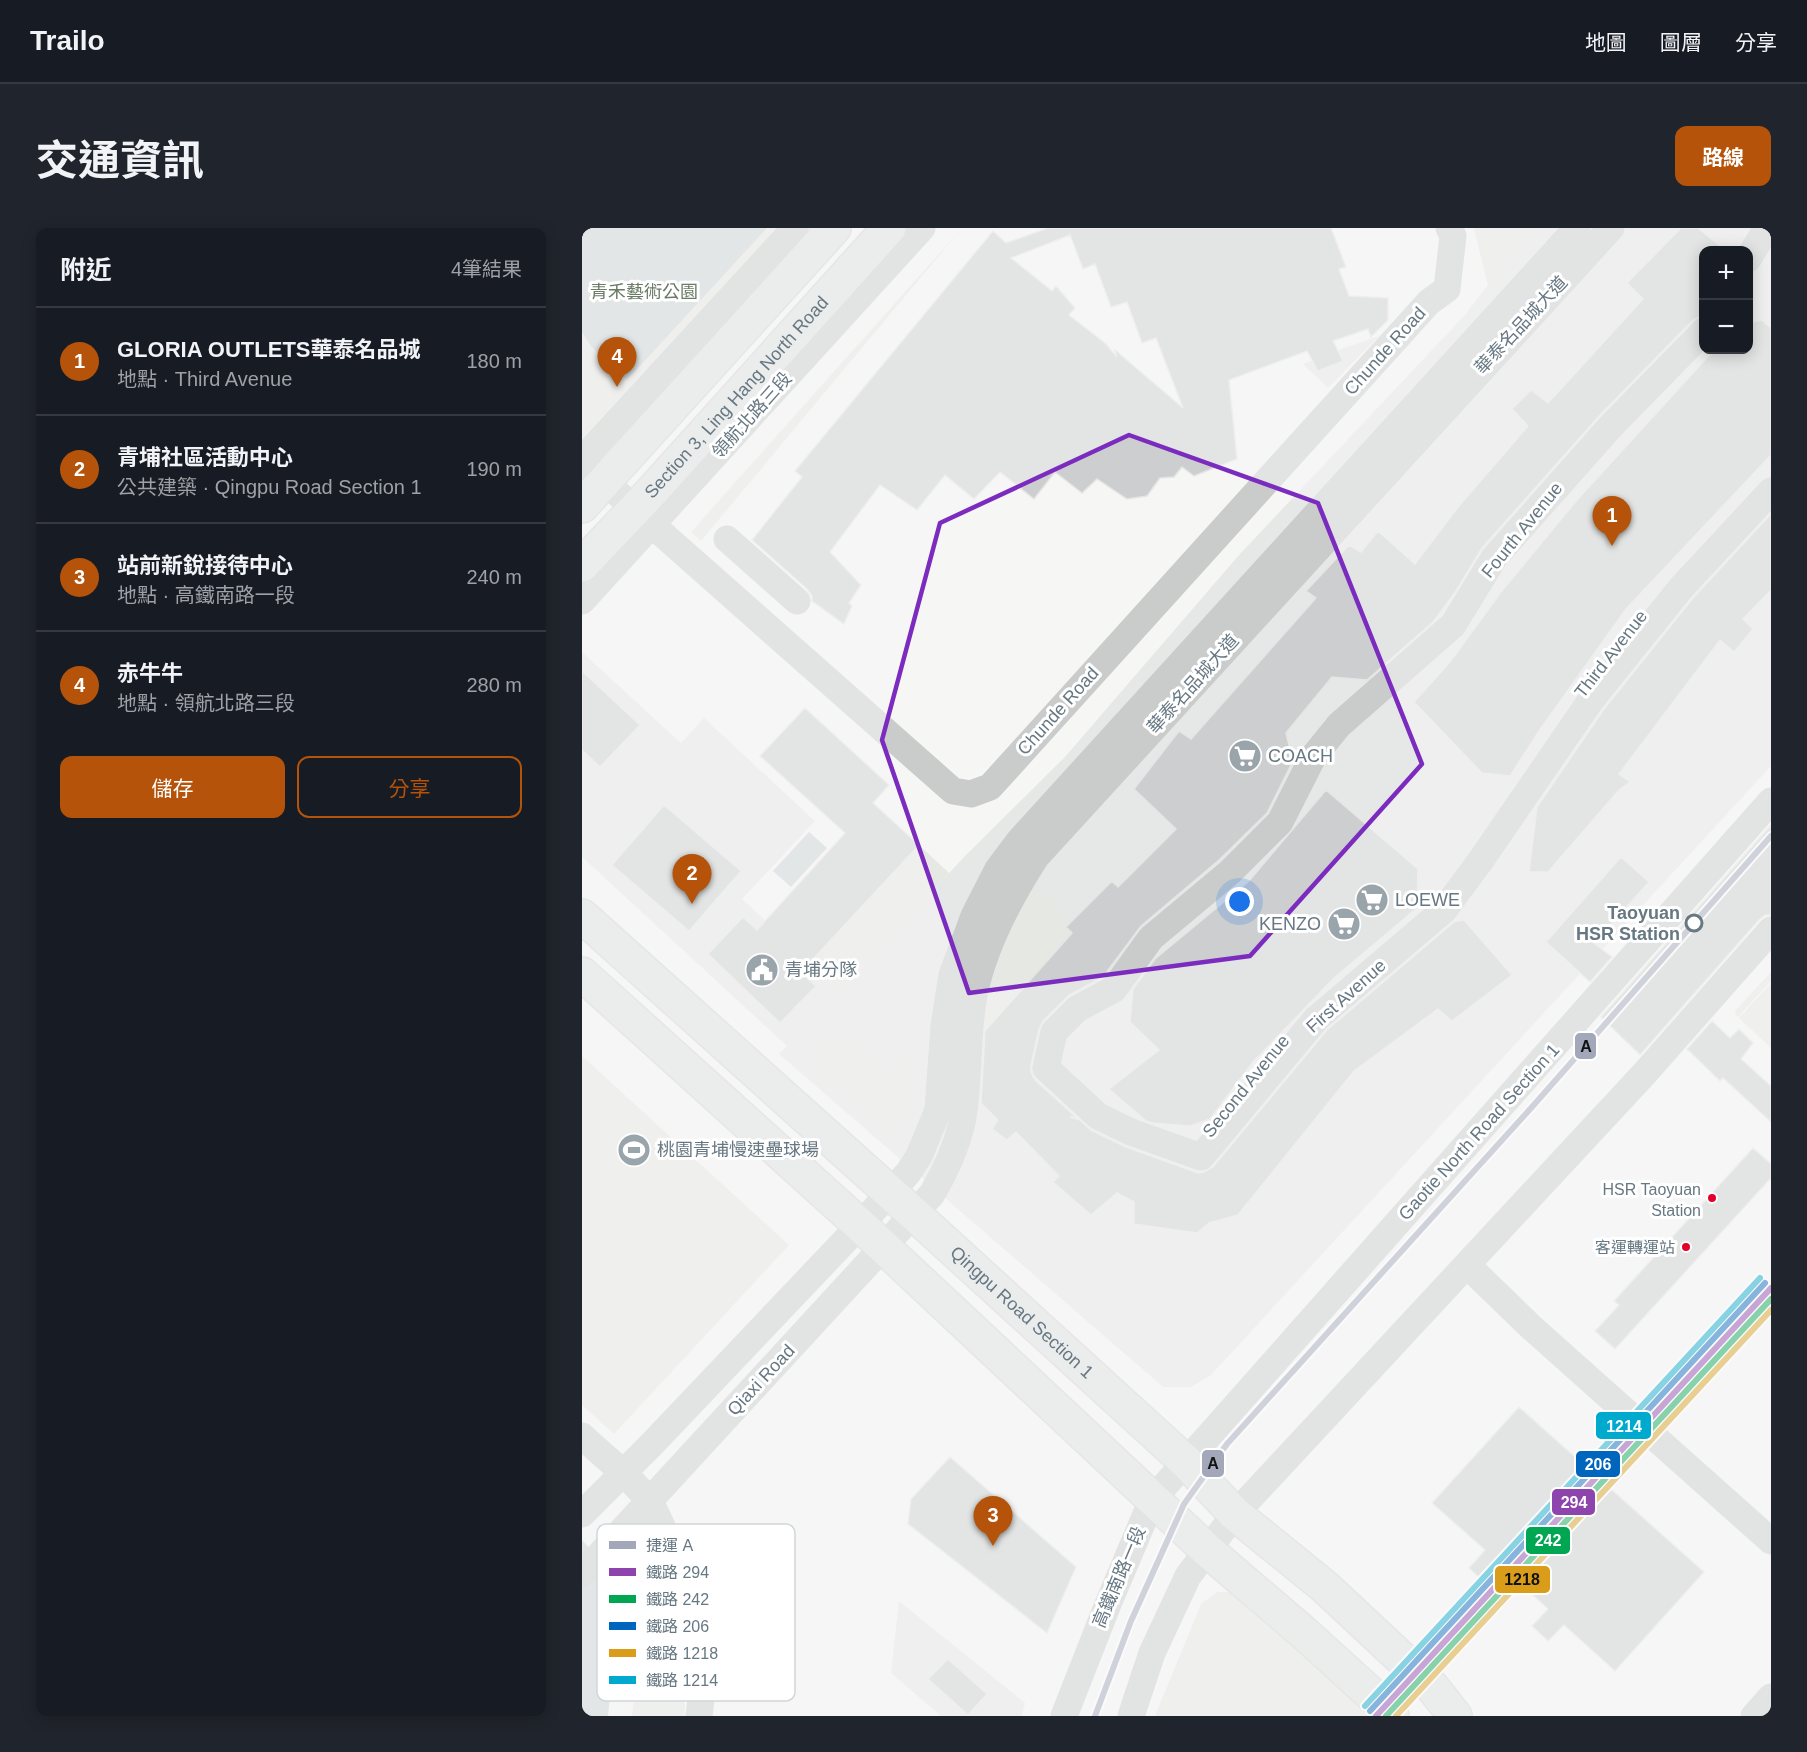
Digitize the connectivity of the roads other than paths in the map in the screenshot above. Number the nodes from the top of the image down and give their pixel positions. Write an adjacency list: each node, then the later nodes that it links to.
1 (795, 228): 11 (street)
2 (834, 228): 11 (main road)
3 (889, 228): 13 (main road, Section 3, Ling Hang North Road)
4 (922, 228): 13 (street, 領航北路三段)
5 (1449, 228): 13 (street, Chunde Road)
6 (1577, 228): 24 (street, 華泰名品城大道)
7 (1611, 228): 25 (street, 華泰名品城大道)
8 (1699, 336): 18 (street, Fourth Avenue)
9 (1699, 350): 18 (street, Fourth Avenue)
10 (1771, 470): 20 (street, Third Avenue)
11 (587, 477): 13 (street, Chunde Road)
12 (1771, 491): 20 (street, Third Avenue)
13 (644, 517): 15 (main road, Section 3, Ling Hang North Road); 16 (street, 領航北路三段)
14 (727, 539): 17 (street)
15 (582, 565)
16 (582, 601)
17 (797, 601)
18 (1344, 729): 20 (street, Second Avenue); 20 (street, First Avenue)
19 (1771, 801): 30 (street, Gaotie North Road Section 1)
20 (1474, 861)
21 (582, 916): 24 (main road, Qingpu Road Section 1)
22 (1771, 930): 28 (street)
23 (582, 974): 26 (main road)
24 (890, 1192): 25 (main road, Qingpu Road Section 1); 26 (street, Qiaxi Road)
25 (914, 1214): 27 (street, Qiaxi Road); 30 (main road, Qingpu Road Section 1)
26 (860, 1225): 27 (main road); 31 (street, Qiaxi Road)
27 (883, 1248): 32 (main road); 33 (street, Qiaxi Road)
28 (1467, 1265): 35 (street); 38 (street)
29 (582, 1436): 31 (street)
30 (1186, 1462): 32 (street, 高鐵南路一段); 35 (main road, Qingpu Road Section 1)
31 (622, 1473): 33 (street); 34 (street, Qiaxi Road)
32 (1152, 1500): 39 (main road); 44 (street, 高鐵南路一段)
33 (649, 1502): 36 (street, Qiaxi Road); 37 (street)
34 (585, 1511)
35 (1235, 1514): 39 (street); 48 (main road, Qingpu Road Section 1)
36 (629, 1524)
37 (660, 1524)
38 (1771, 1541)
39 (1207, 1550): 46 (street); 47 (main road)
40 (597, 1558): 41 (street, Qiaxi Road)
41 (582, 1574)
42 (1771, 1696): 49 (street)
43 (700, 1701): 45 (street)
44 (1066, 1711)
45 (699, 1716)
46 (1131, 1716)
47 (1392, 1716)
48 (1455, 1716)
49 (1754, 1716)

